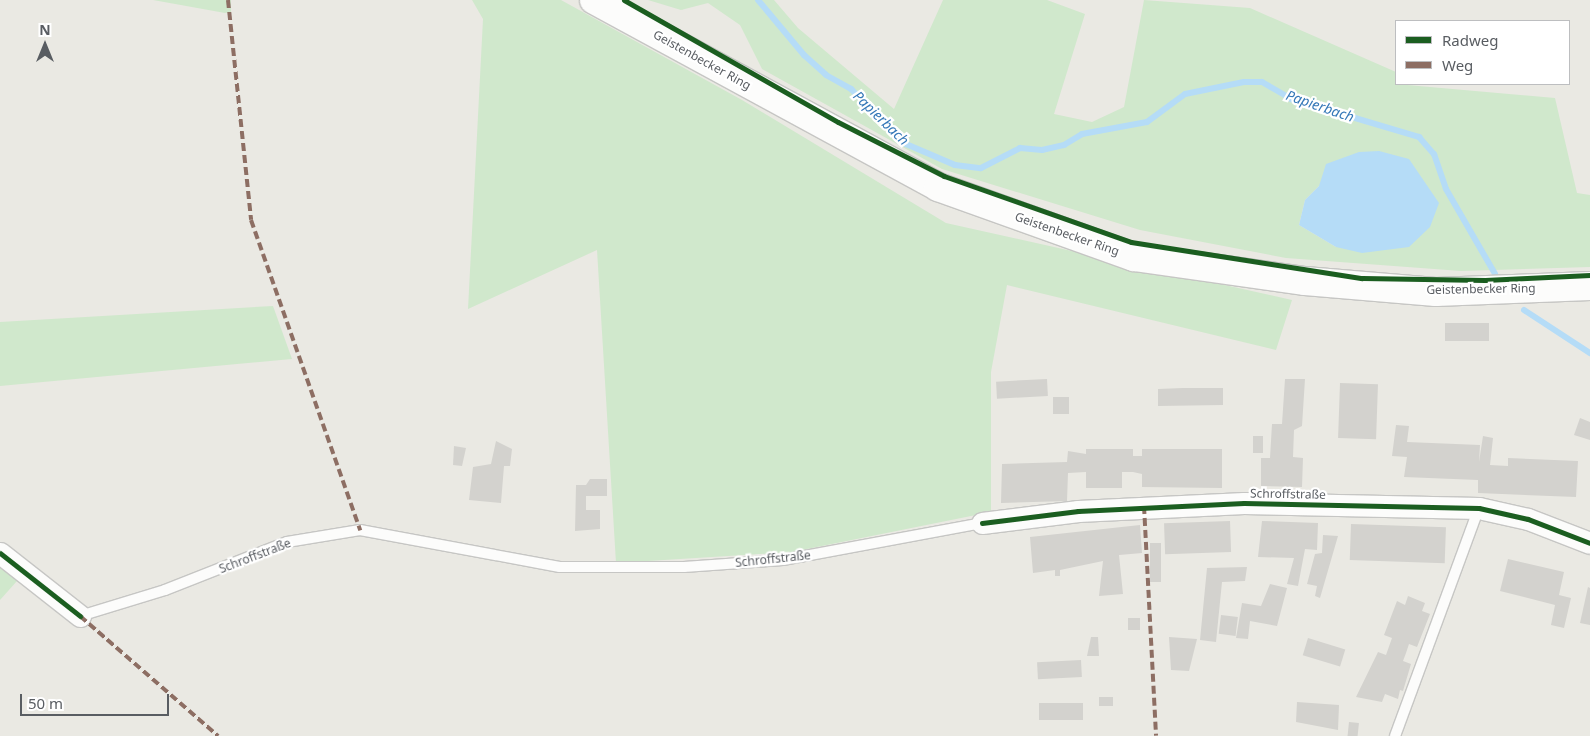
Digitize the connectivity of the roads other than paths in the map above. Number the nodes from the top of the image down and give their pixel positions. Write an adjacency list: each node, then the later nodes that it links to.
1 (594, 0): 2 (main road, Geistenbecker Ring)
2 (1590, 286)
3 (1479, 508): 4 (street, Schroffstraße); 5 (street, Schroffstraße); 8 (lane)
4 (982, 523): 7 (lane, Schroffstraße)
5 (1590, 543)
6 (0, 552): 7 (street)
7 (80, 616)
8 (1395, 736)

